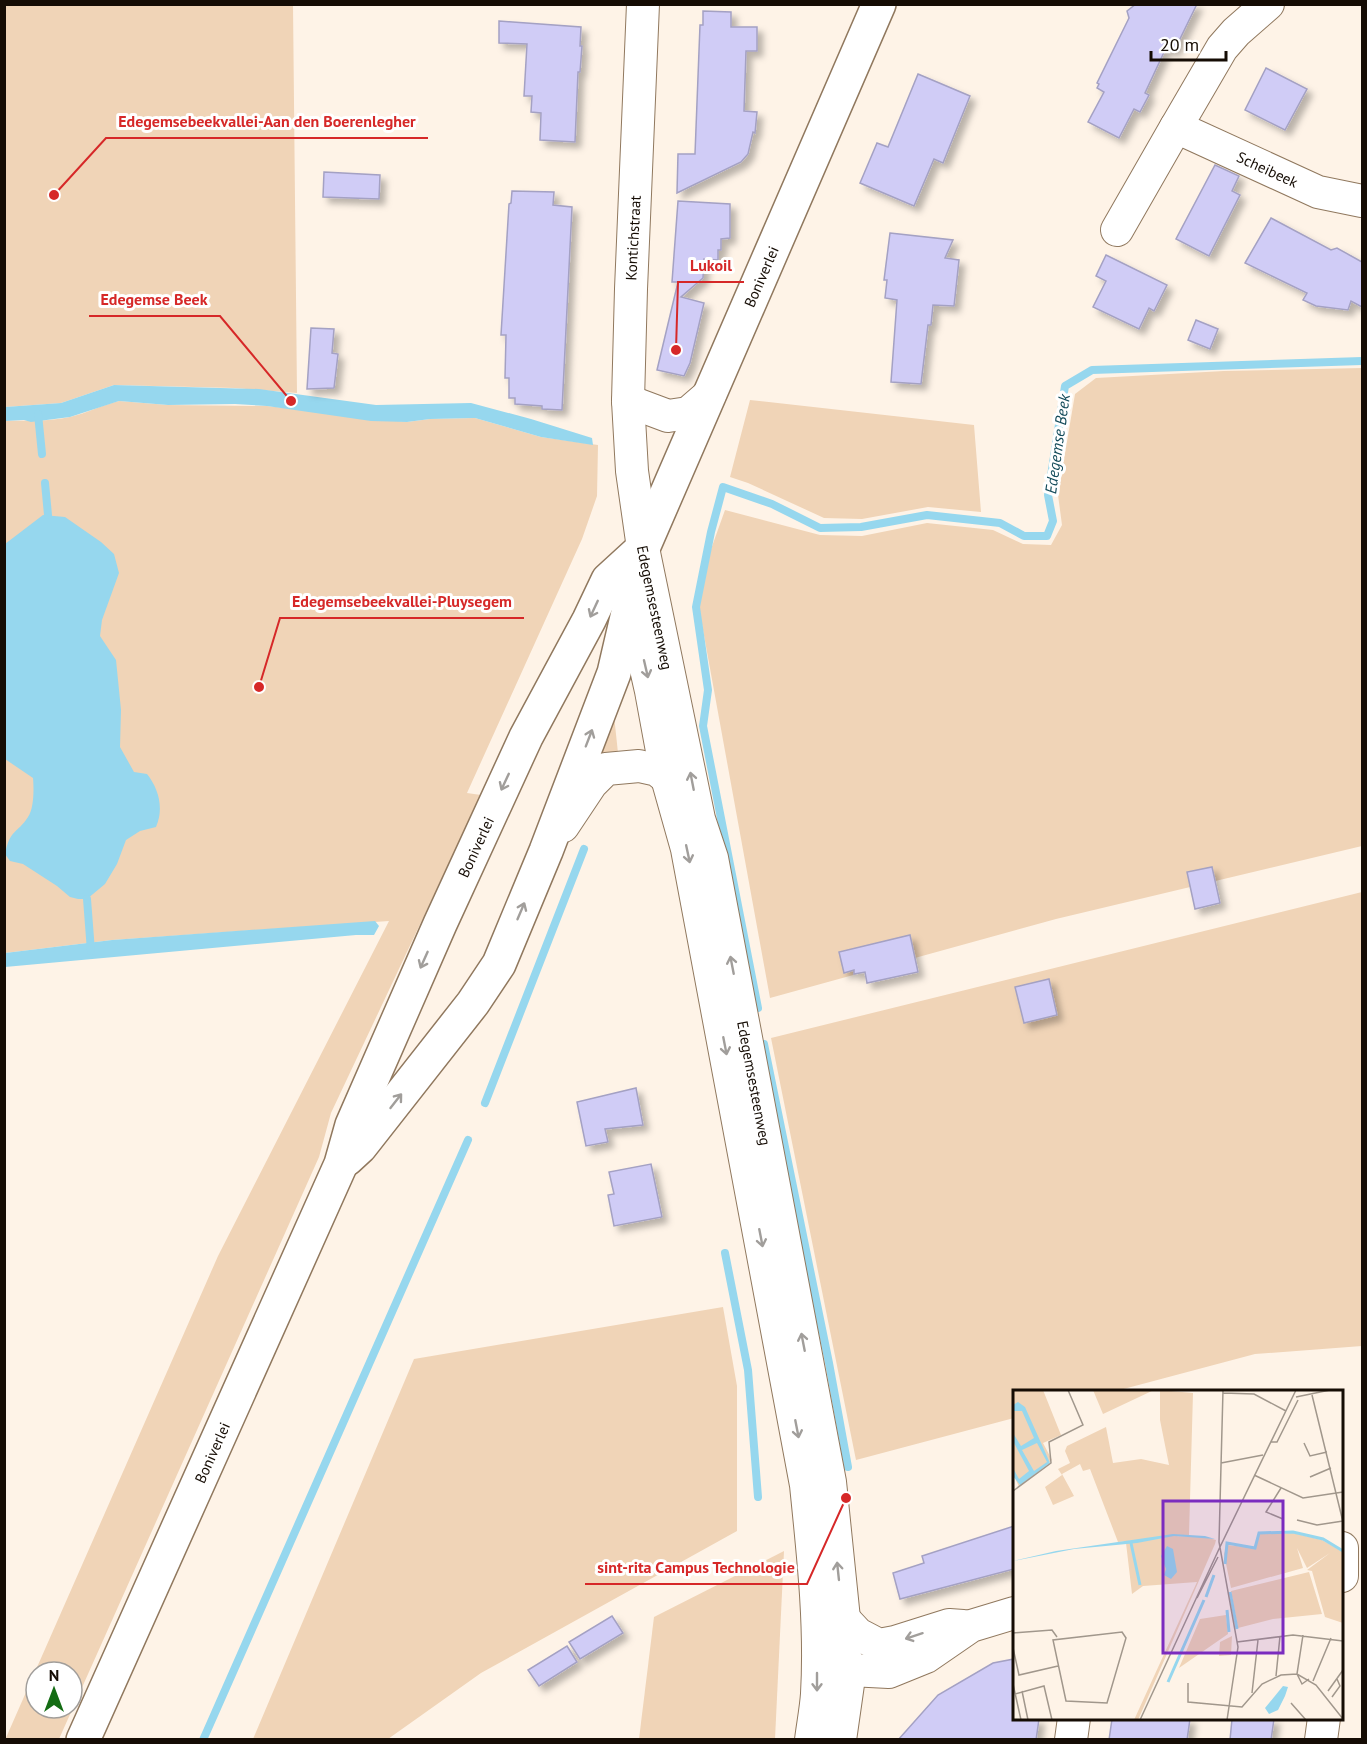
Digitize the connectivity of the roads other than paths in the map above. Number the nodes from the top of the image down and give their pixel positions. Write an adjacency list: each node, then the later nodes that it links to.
1 (643, 4): 8 (street, Kontichstraat)
2 (879, 4): 7 (main road, Boniverlei)
3 (1268, 4): 4 (street)
4 (1176, 128): 5 (street, Scheibeek); 6 (street)
5 (1362, 201)
6 (1117, 230)
7 (710, 394): 8 (street); 10 (main road, Boniverlei)
8 (628, 401): 9 (street, Kontichstraat)
9 (632, 471): 10 (street, Kontichstraat); 11 (street, Kontichstraat)
10 (643, 548): 11 (main road, Boniverlei); 12 (street, Edegemsesteenweg, one-way to 12); 13 (main road, Boniverlei, one-way to 10); 15 (street, Edegemsesteenweg, one-way to 10)
11 (608, 580): 14 (main road, Boniverlei, one-way to 14)
12 (667, 778): 13 (street, Boniverlei); 15 (street, Edegemsesteenweg, one-way to 15)
13 (546, 851): 14 (main road, Boniverlei, one-way to 13)
14 (341, 1164): 24 (main road, Boniverlei)
15 (822, 1525): 19 (street, Edegemsesteenweg)
16 (1362, 1545): 17 (street)
17 (1343, 1548)
18 (1013, 1613): 20 (street)
19 (830, 1622): 20 (street, one-way to 19); 21 (street, Edegemsesteenweg); 25 (street, Edegemsesteenweg, one-way to 25)
20 (971, 1626): 21 (street)
21 (850, 1670): 26 (street)
22 (1074, 1720): 27 (street)
23 (1324, 1720): 28 (street)
24 (83, 1740)
25 (811, 1740)
26 (840, 1740)
27 (1071, 1740)
28 (1321, 1740)

